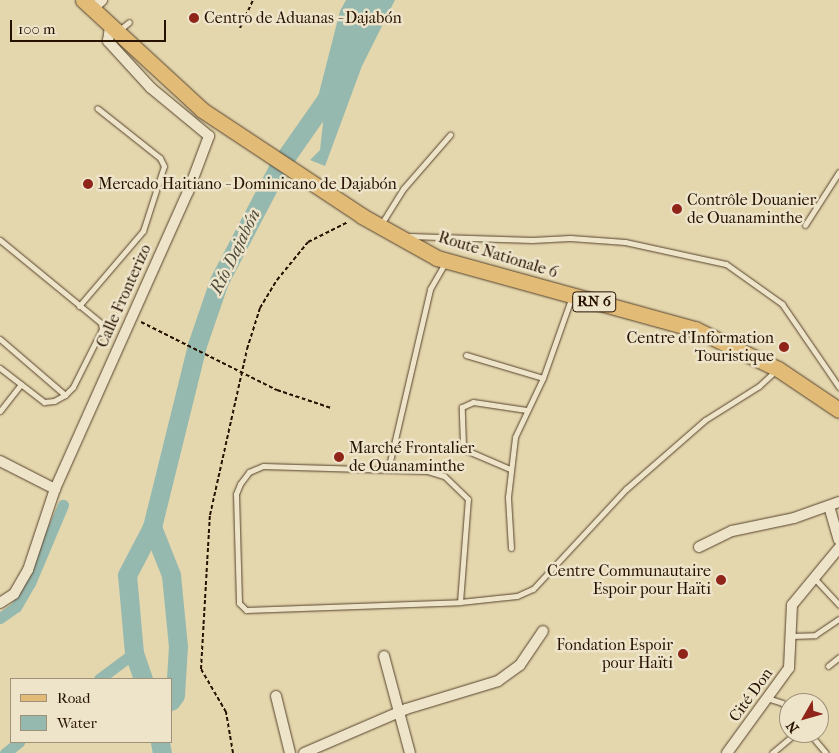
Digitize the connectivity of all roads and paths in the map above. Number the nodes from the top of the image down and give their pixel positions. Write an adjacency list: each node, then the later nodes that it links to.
1 (253, 0): 4 (path)
2 (92, 3): 5 (main road, Route Nationale 6)
3 (128, 22): 5 (lane)
4 (240, 28)
5 (113, 30): 9 (main road, Route Nationale 6 / RN 6); 33 (street, Calle Fronterizo)
6 (97, 108): 16 (lane)
7 (450, 135): 11 (lane)
8 (839, 172): 10 (lane)
9 (362, 216): 11 (main road, Route Nationale 6 / RN 6); 56 (path)
10 (805, 225)
11 (380, 226): 12 (main road, Route Nationale 6 / RN 6)
12 (397, 235): 14 (main road, Route Nationale 6 / RN 6); 24 (lane)
13 (0, 240): 16 (lane)
14 (446, 261): 15 (main road, Route Nationale 6 / RN 6); 32 (lane)
15 (572, 296): 21 (main road, Route Nationale 6 / RN 6); 22 (lane)
16 (78, 306): 25 (lane)
17 (141, 322): 26 (path, bridge)
18 (0, 339): 25 (lane)
19 (466, 355): 22 (lane)
20 (0, 368): 23 (lane)
21 (778, 368): 28 (main road, Route Nationale 6 / RN 6); 41 (lane)
22 (543, 378): 27 (lane)
23 (21, 384): 25 (lane); 29 (lane)
24 (839, 387)
25 (65, 395)
26 (331, 408)
27 (526, 410): 31 (lane); 31 (lane)
28 (839, 410)
29 (0, 411)
30 (0, 461): 33 (street)
31 (510, 469): 38 (lane)
32 (388, 470): 41 (lane); 41 (lane)
33 (55, 489): 42 (street, Calle Fronterizo)
34 (839, 502): 35 (street)
35 (829, 506): 36 (street); 37 (street)
36 (839, 540)
37 (699, 547)
38 (511, 548)
39 (839, 548): 40 (street, Cité Don)
40 (816, 580): 43 (lane); 46 (street, Cité Don)
41 (460, 602)
42 (0, 603)
43 (839, 606)
44 (839, 619): 46 (lane)
45 (543, 631): 53 (street)
46 (791, 636): 51 (street, Cité Don)
47 (384, 656): 53 (street)
48 (839, 657): 49 (lane)
49 (828, 666)
50 (276, 696): 57 (street)
51 (767, 698): 52 (lane); 60 (street, Cité Don)
52 (779, 702)
53 (399, 713): 58 (street); 59 (street)
54 (784, 743): 61 (lane)
55 (818, 743): 62 (lane)
56 (233, 753)
57 (290, 753)
58 (304, 753)
59 (410, 753)
60 (727, 753)
61 (772, 753)
62 (826, 753)

